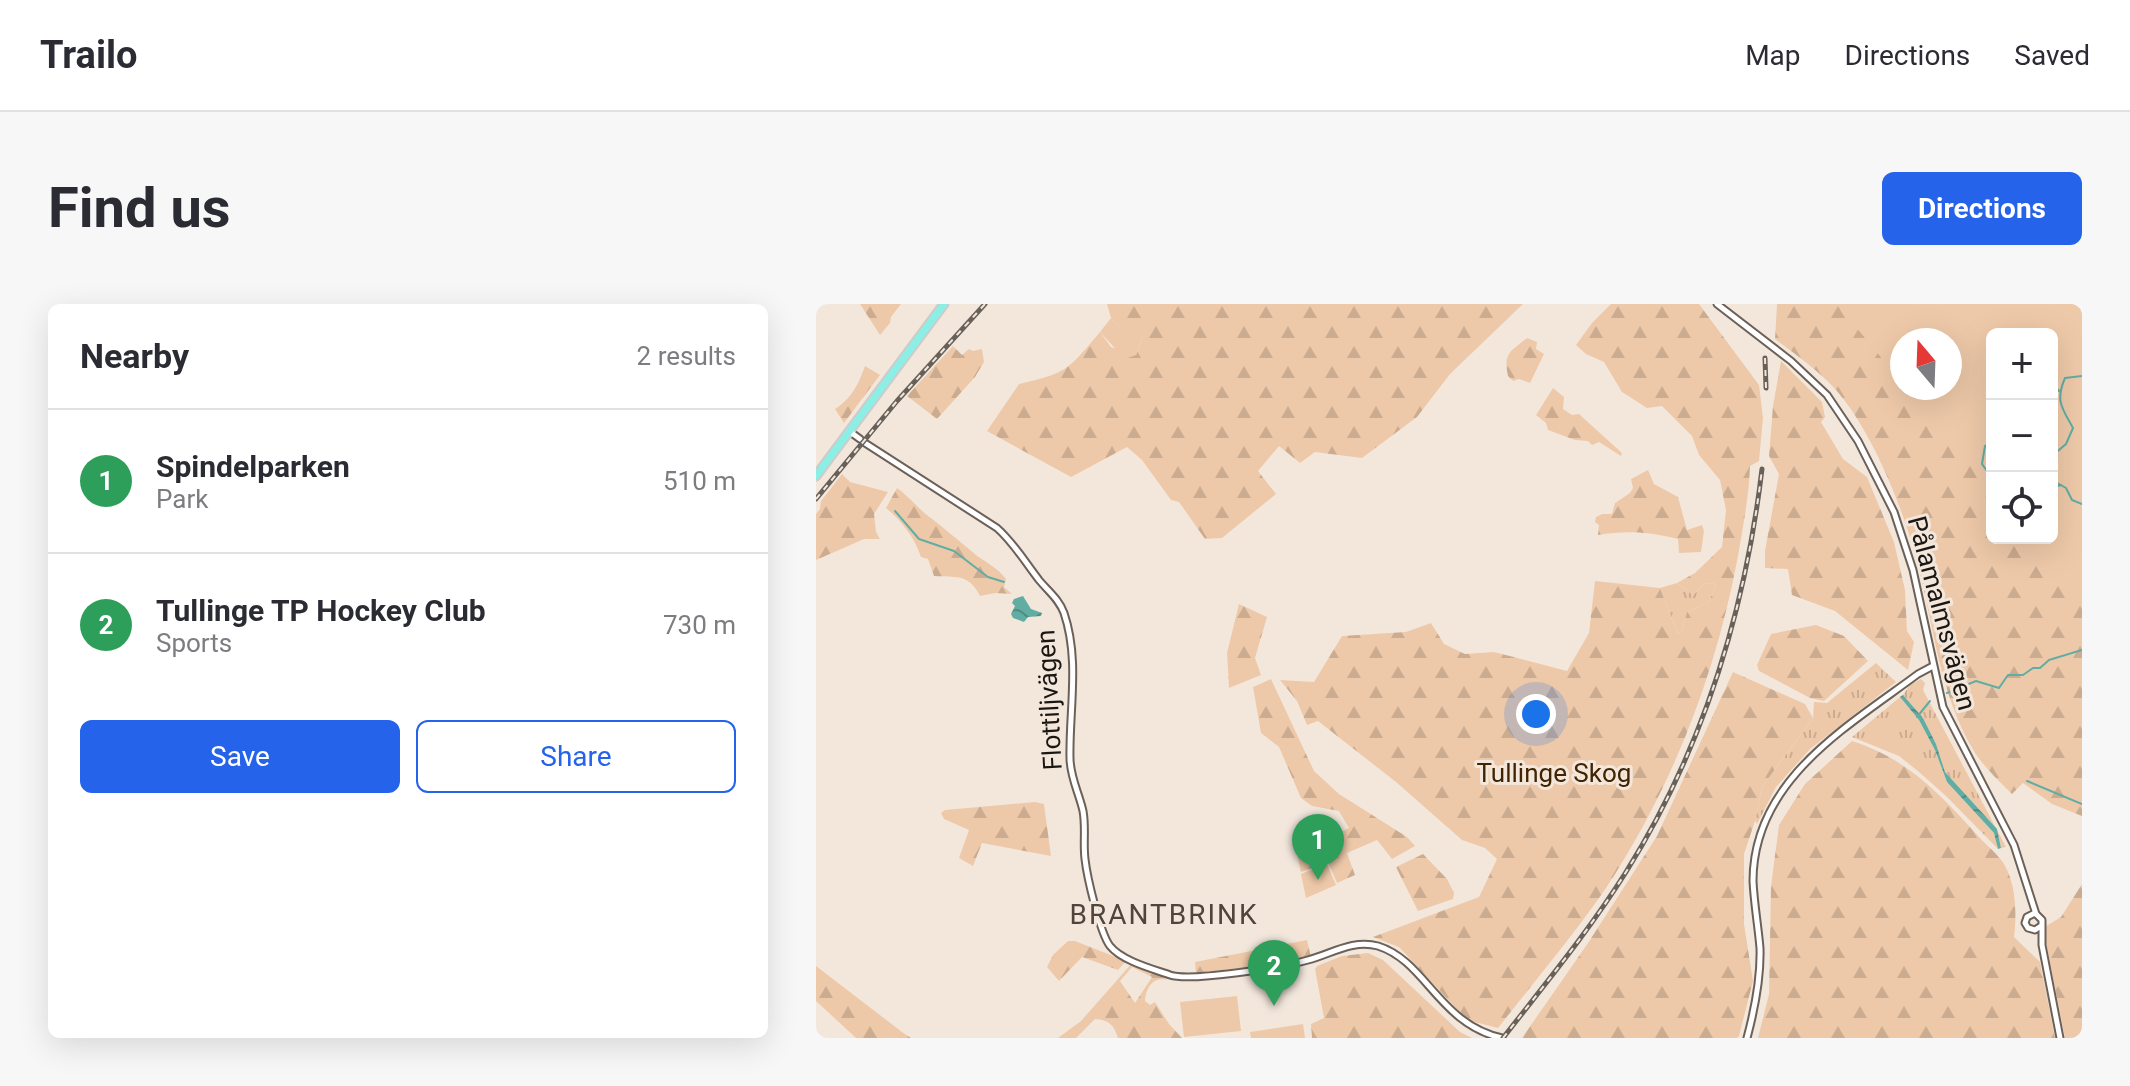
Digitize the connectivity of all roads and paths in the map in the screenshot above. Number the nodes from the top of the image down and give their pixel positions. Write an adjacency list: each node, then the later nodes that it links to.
1 (1717, 304): 5 (street, Pålamalmsvägen)
2 (939, 305): 3 (main road)
3 (849, 431): 4 (main road); 12 (street, Flottiljvägen)
4 (816, 476)
5 (1933, 666): 6 (street, Pålamalmsvägen); 13 (street)
6 (2027, 891): 7 (street, Pålamalmsvägen); 8 (street, Pålamalmsvägen)
7 (2036, 914): 8 (street); 9 (street)
8 (2028, 916): 10 (street)
9 (2041, 926): 10 (street); 11 (street)
10 (2032, 930): 11 (street)
11 (2042, 945): 14 (street)
12 (1502, 1038)
13 (1747, 1038)
14 (2060, 1038)

